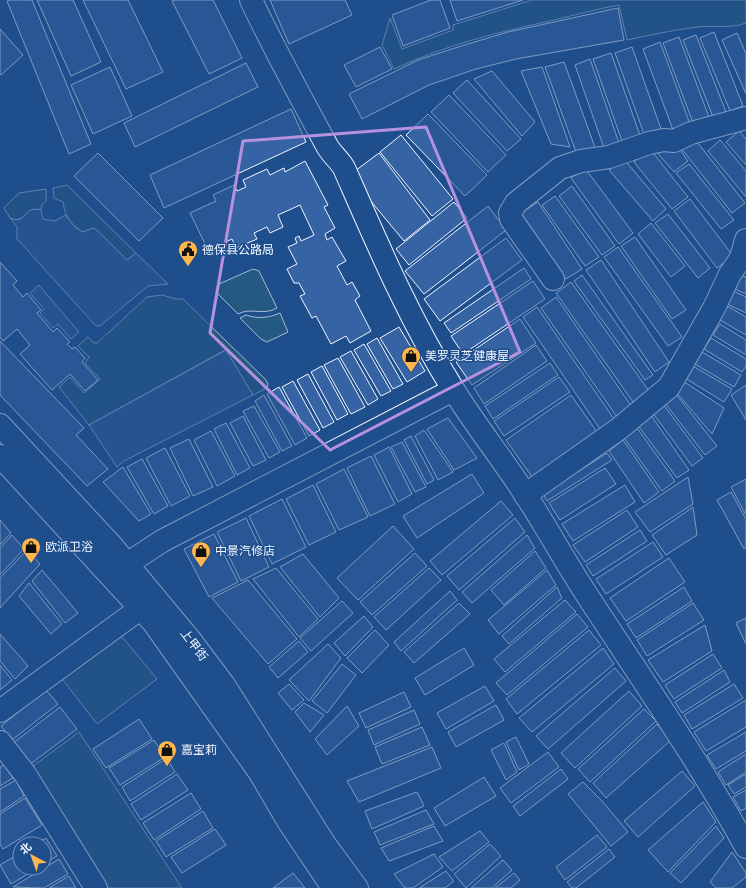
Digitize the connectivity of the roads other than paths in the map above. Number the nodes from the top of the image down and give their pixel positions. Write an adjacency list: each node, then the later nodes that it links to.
1 (251, 0): 5 (street)
2 (746, 118): 4 (street)
3 (744, 253): 8 (street)
4 (554, 279)
5 (453, 390): 8 (street); 9 (street)
6 (0, 425): 9 (street, 上甲街)
7 (0, 456): 10 (street, 上甲街)
8 (525, 495): 13 (street)
9 (128, 564): 16 (street, 上甲街)
10 (141, 608): 11 (street); 15 (street, 上甲街)
11 (0, 711)
12 (0, 742): 14 (street)
13 (746, 847)
14 (96, 888)
15 (333, 888)
16 (357, 888)

